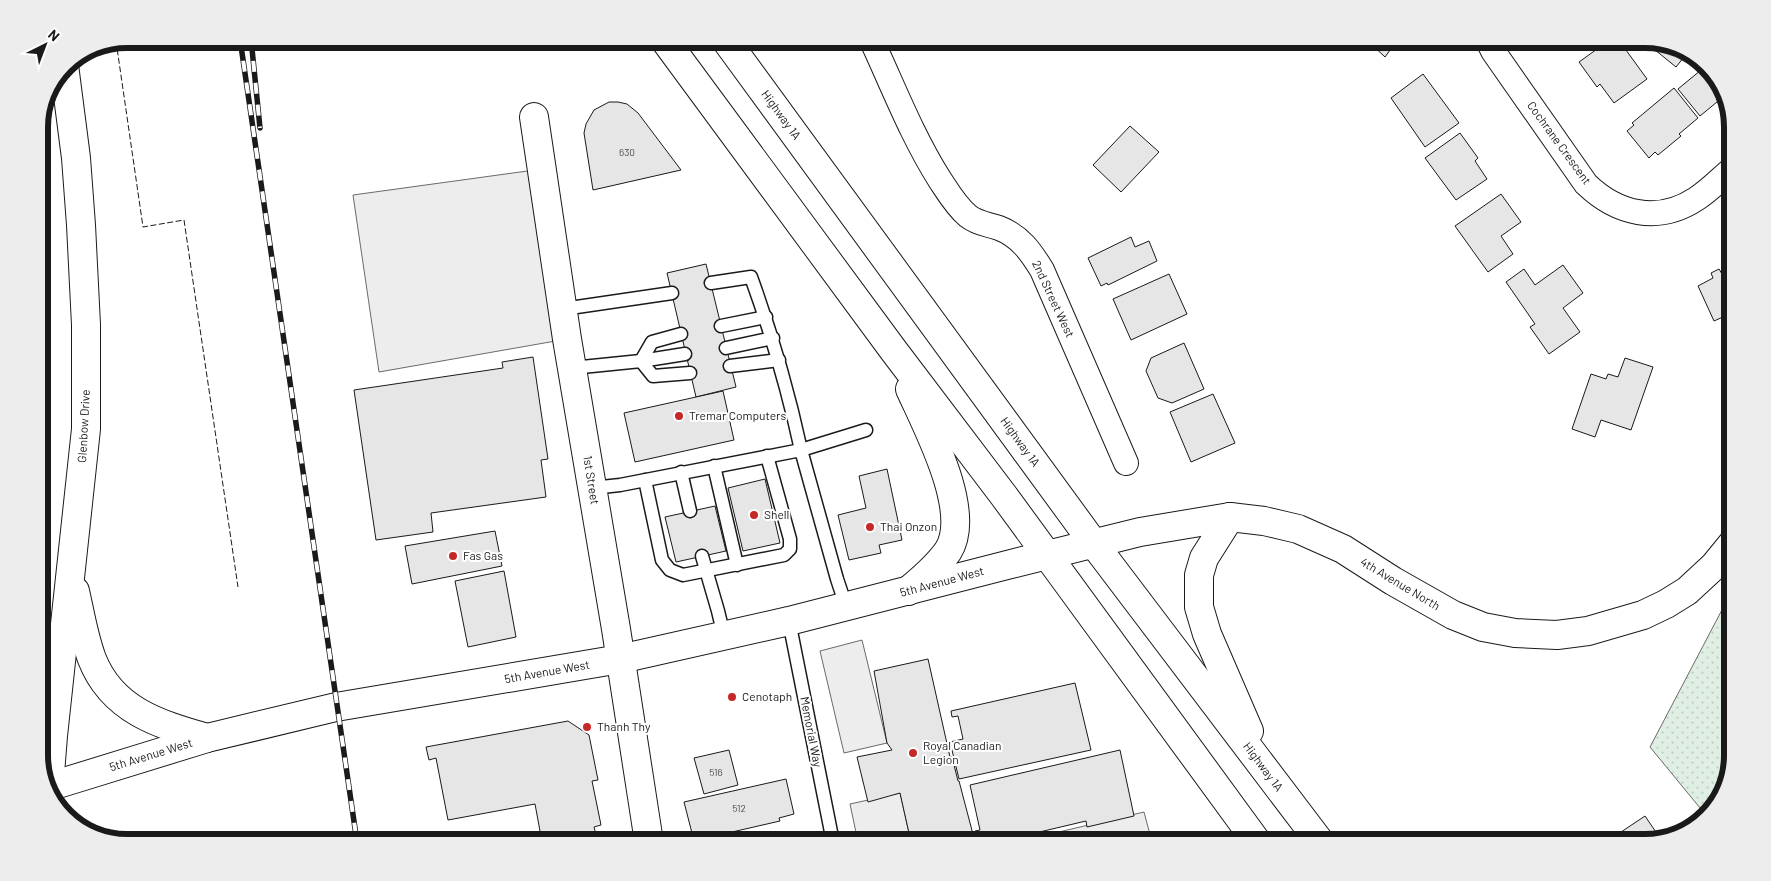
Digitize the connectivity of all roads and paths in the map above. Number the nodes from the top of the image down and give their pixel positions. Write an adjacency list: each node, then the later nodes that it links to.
1 (671, 48): 16 (street)
2 (732, 48): 33 (street, Highway 1A)
3 (875, 48): 26 (street, 2nd Street West)
4 (1492, 48): 7 (street, Cochrane Crescent)
5 (65, 76): 39 (street, Glenbow Drive)
6 (534, 117): 10 (street, 1st Street)
7 (1723, 176)
8 (711, 284): 11 (lane)
9 (672, 292): 10 (lane)
10 (563, 309): 21 (street, 1st Street)
11 (766, 317): 12 (lane); 14 (lane)
12 (721, 326)
13 (681, 334): 19 (lane)
14 (773, 338): 15 (lane); 18 (lane)
15 (726, 348)
16 (894, 351): 35 (street); 40 (street)
17 (686, 354): 19 (lane)
18 (779, 360): 20 (lane); 24 (lane)
19 (641, 361): 21 (lane); 22 (lane)
20 (730, 366)
21 (572, 368): 30 (street, 1st Street)
22 (690, 373)
23 (866, 430): 24 (lane)
24 (801, 450): 25 (lane); 41 (lane)
25 (767, 456): 27 (lane); 37 (lane)
26 (1126, 463)
27 (714, 466): 28 (lane); 37 (lane)
28 (682, 472): 29 (lane); 31 (lane)
29 (645, 480): 30 (lane); 38 (lane)
30 (592, 488): 44 (street, 1st Street)
31 (690, 511)
32 (1230, 517): 33 (street, 4th Avenue North); 34 (street, 4th Avenue North); 47 (street)
33 (1094, 544): 35 (street, 4th Avenue North); 47 (street, Highway 1A)
34 (1724, 554)
35 (1046, 555): 40 (street, 5th Avenue West); 51 (street)
36 (702, 556): 38 (lane)
37 (737, 565): 38 (lane)
38 (706, 571): 43 (lane)
39 (70, 572): 45 (street); 46 (street, Glenbow Drive)
40 (908, 591): 41 (street, 5th Avenue West)
41 (846, 606): 42 (street, 5th Avenue West)
42 (789, 621): 43 (street, 5th Avenue West); 50 (lane, Memorial Way)
43 (724, 636): 44 (street, 5th Avenue West)
44 (620, 660): 45 (street, 5th Avenue West); 49 (street, 1st Street)
45 (207, 738): 48 (street, 5th Avenue West)
46 (50, 772)
47 (1266, 772): 52 (street, Highway 1A)
48 (54, 785)
49 (648, 834)
50 (831, 834)
51 (1250, 834)
52 (1314, 834)

